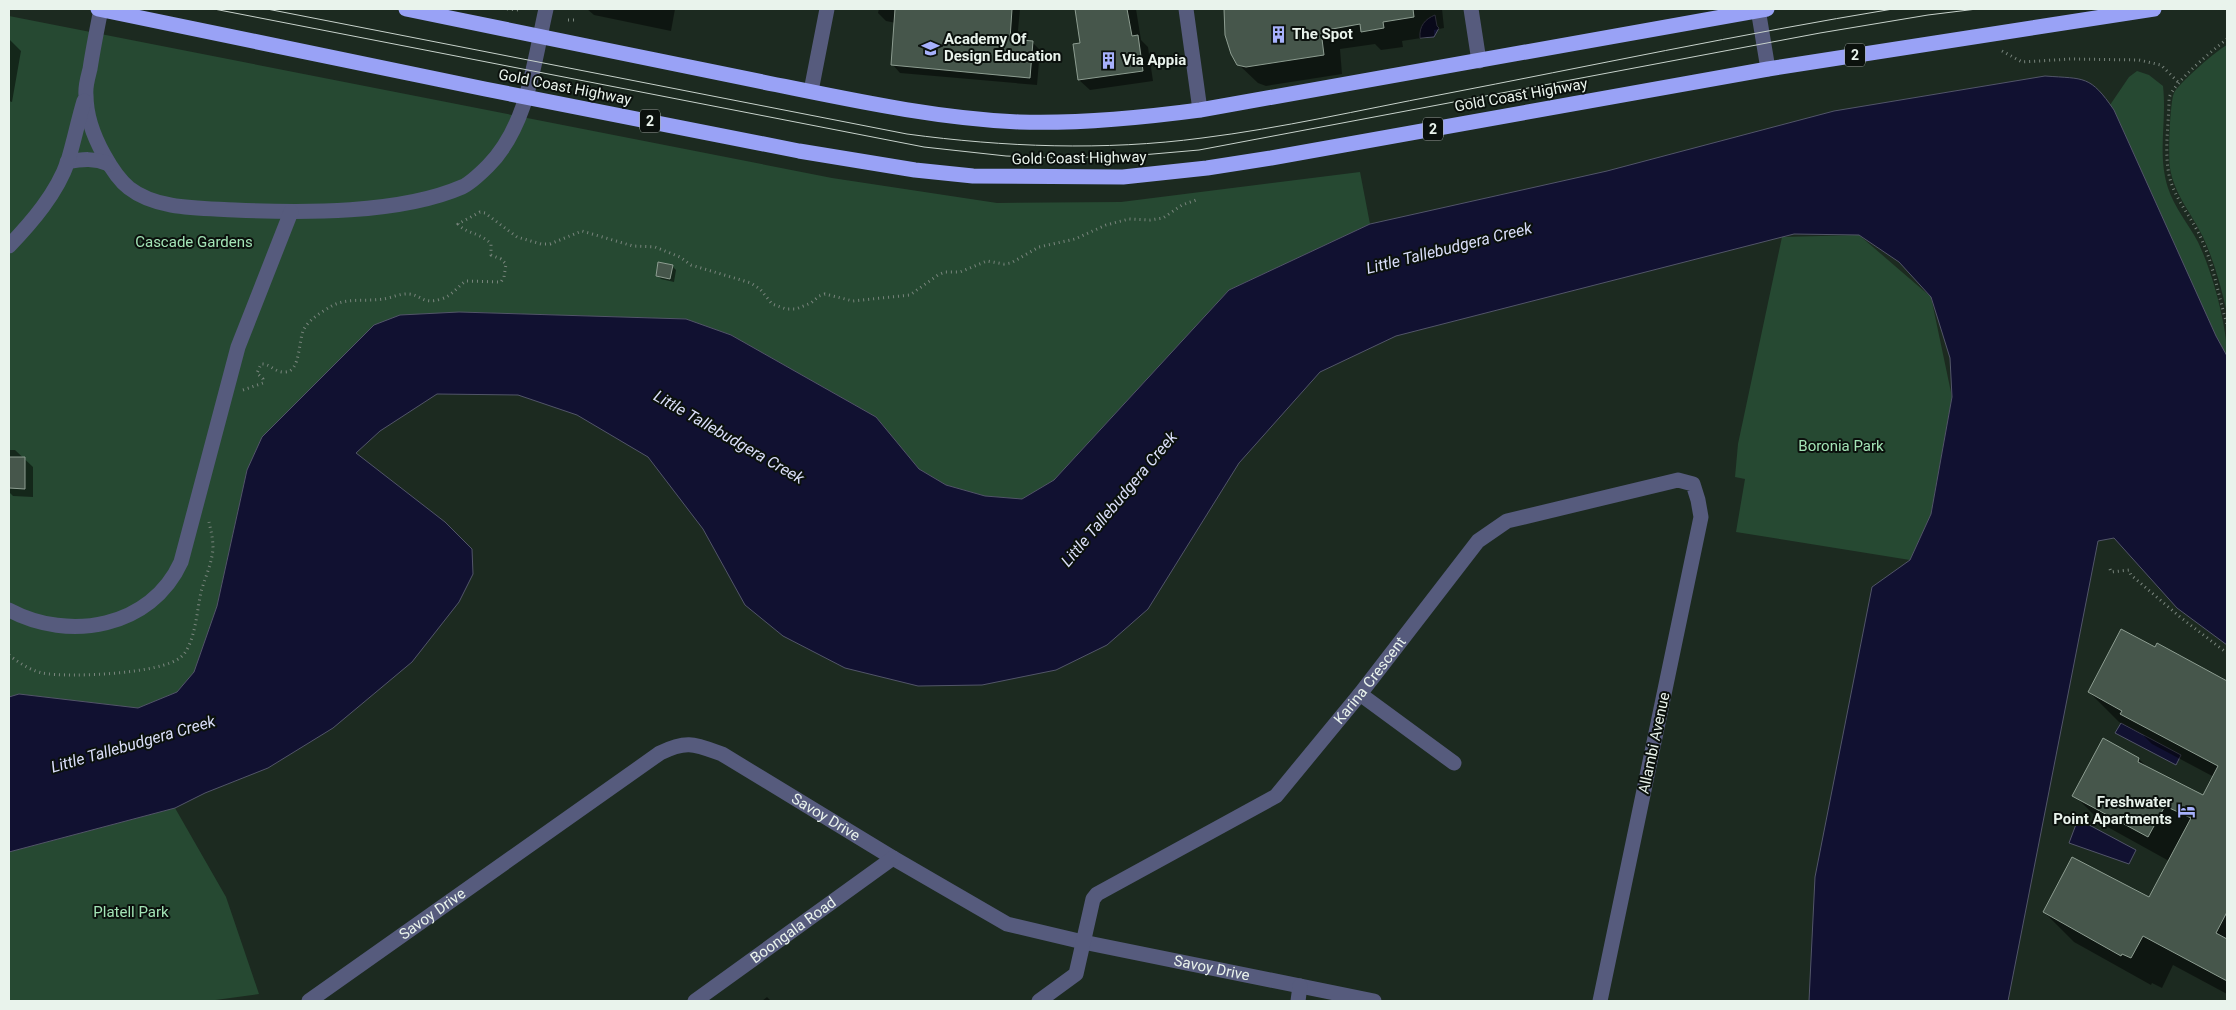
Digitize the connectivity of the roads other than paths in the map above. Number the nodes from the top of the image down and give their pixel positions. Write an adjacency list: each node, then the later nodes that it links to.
1 (100, 9): 13 (street); 14 (highway, Gold Coast Highway / 2)
2 (406, 9): 9 (highway)
3 (546, 9): 9 (street)
4 (827, 9): 12 (street)
5 (1186, 9): 15 (street)
6 (1472, 9): 10 (street)
7 (1761, 9): 10 (highway); 11 (street)
8 (2154, 9): 11 (highway, Gold Coast Highway / 2)
9 (540, 38): 12 (highway); 14 (street)
10 (1479, 61): 15 (highway)
11 (1768, 69): 14 (highway, Gold Coast Highway / 2)
12 (811, 91): 15 (highway)
13 (86, 94): 16 (street); 17 (street)
14 (526, 97): 18 (street)
15 (1200, 110)
16 (67, 162): 17 (street); 19 (street)
17 (109, 164): 18 (street)
18 (291, 212): 21 (street)
19 (9, 246)
20 (1693, 484): 22 (street, Karina Crescent); 34 (street, Allambi Avenue)
21 (9, 610)
22 (1360, 694): 23 (street); 25 (street, Karina Crescent)
23 (1454, 763)
24 (893, 858): 25 (street, Savoy Drive); 26 (street, Savoy Drive); 30 (street, Boongala Road)
25 (1083, 942): 27 (street, Savoy Drive); 31 (street, Karina Crescent)
26 (335, 984): 28 (street, Savoy Drive); 29 (street, Savoy Drive)
27 (1300, 986): 32 (street); 33 (street, Savoy Drive)
28 (309, 1001)
29 (322, 1001)
30 (695, 1001)
31 (1039, 1001)
32 (1298, 1001)
33 (1374, 1001)
34 (1600, 1001)

